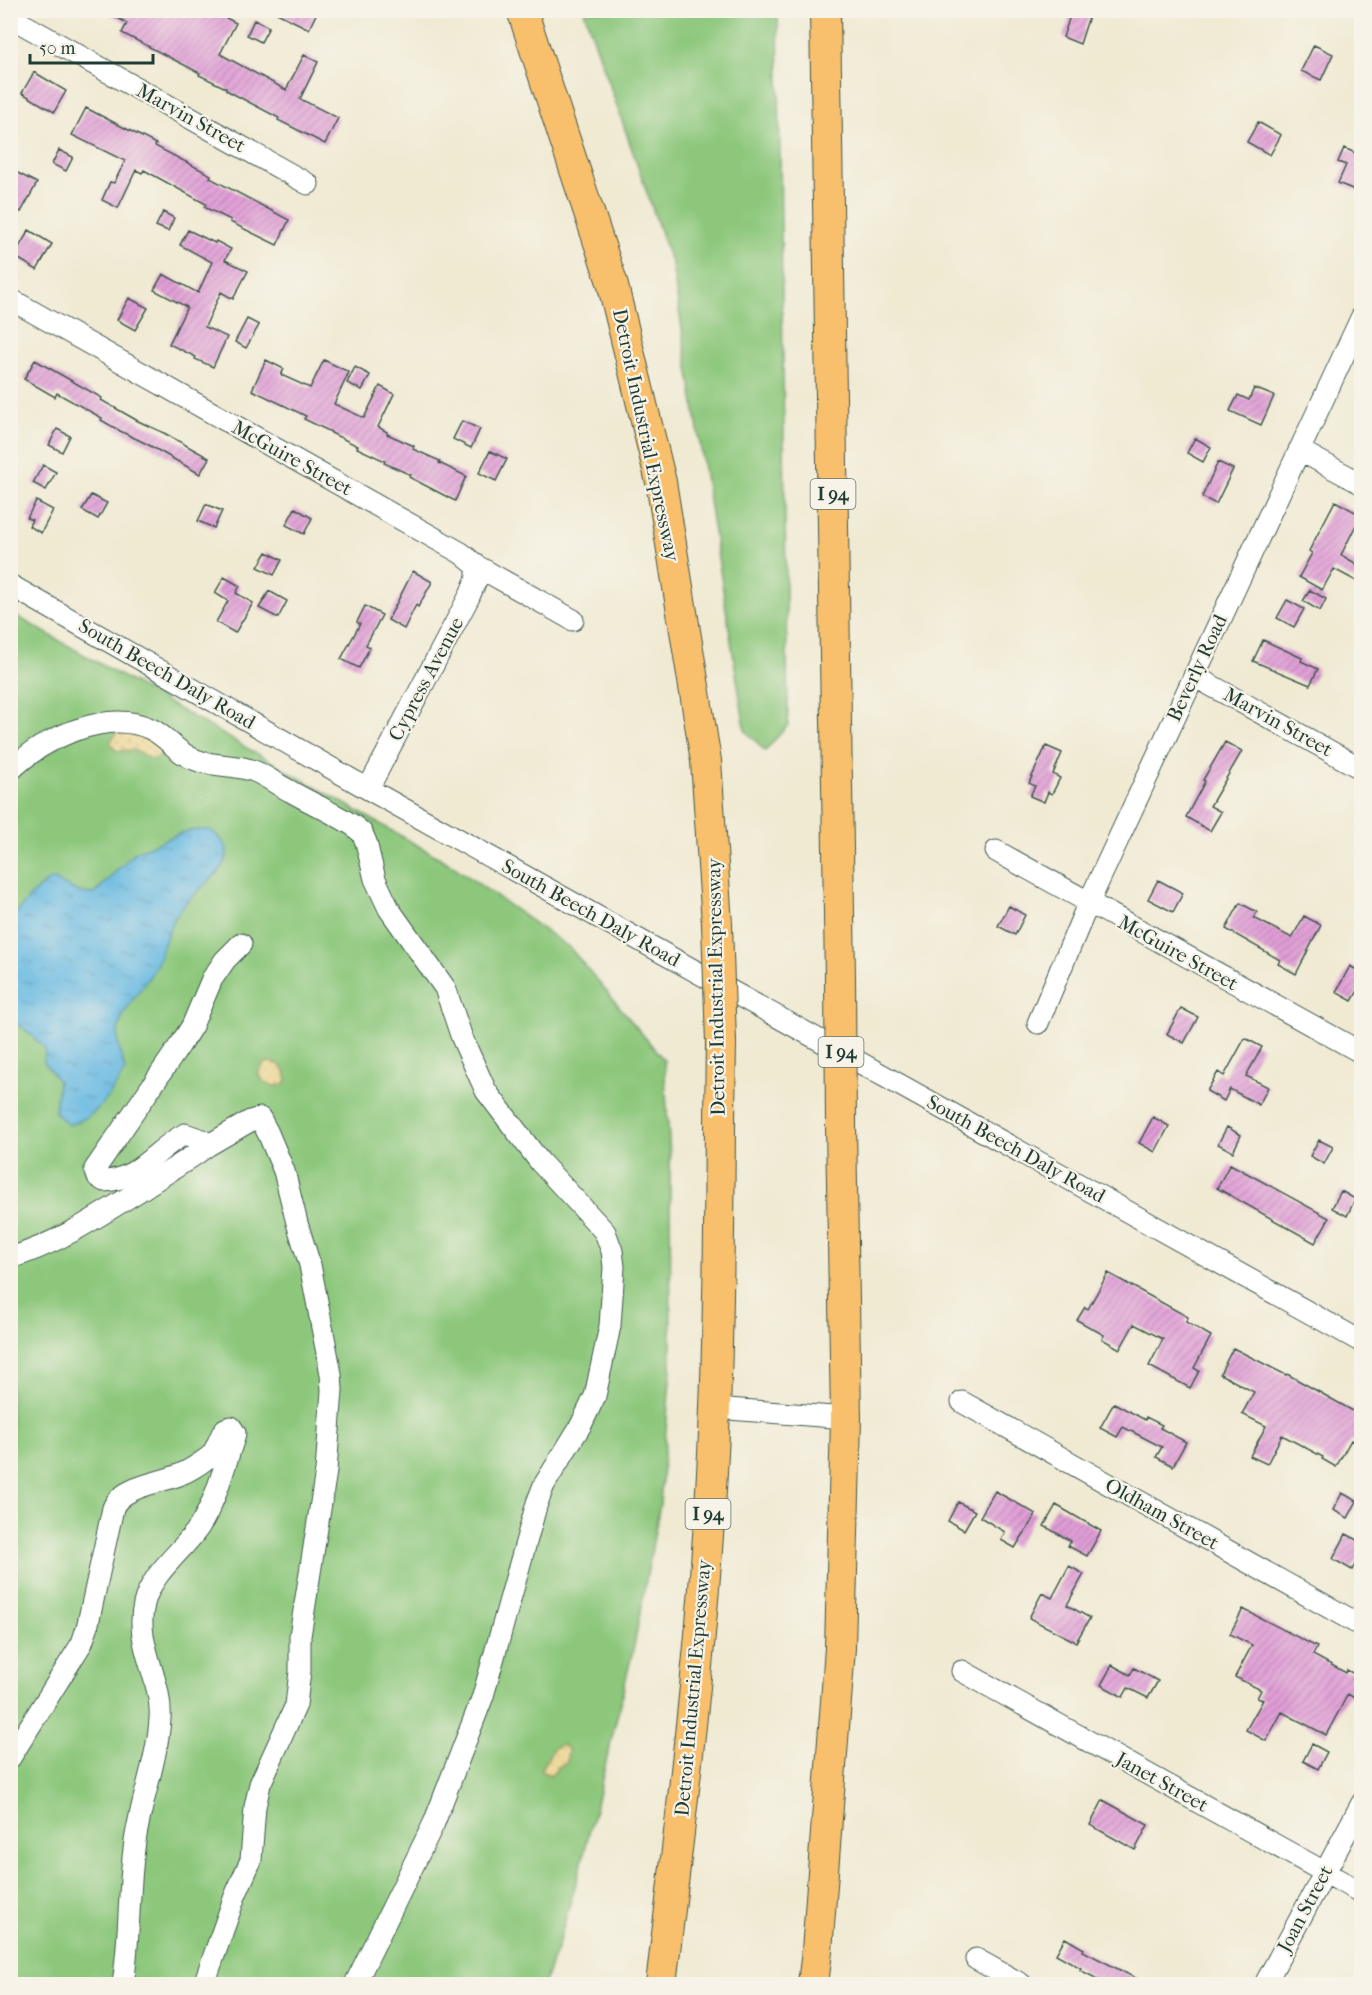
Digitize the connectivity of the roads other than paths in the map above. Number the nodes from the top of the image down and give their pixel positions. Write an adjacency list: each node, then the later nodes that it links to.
1 (522, 10): 25 (highway, Detroit Industrial Expressway / I 94, bridge)
2 (825, 10): 26 (highway, I 94, bridge)
3 (13, 18): 4 (street, Marvin Street)
4 (308, 184)
5 (10, 299): 9 (street, McGuire Street)
6 (1362, 315): 7 (street, Beverly Road)
7 (1299, 450): 8 (street); 12 (street, Beverly Road)
8 (1362, 484)
9 (477, 566): 11 (street, McGuire Street); 15 (street, Cypress Avenue)
10 (10, 585): 15 (street, South Beech Daly Road)
11 (573, 620)
12 (1194, 676): 13 (street, Marvin Street); 17 (street, Beverly Road)
13 (1362, 769)
14 (10, 771): 36 (street)
15 (368, 789): 23 (street, South Beech Daly Road)
16 (996, 851): 17 (street, McGuire Street)
17 (1088, 903): 19 (street, Beverly Road); 20 (street, McGuire Street)
18 (241, 944): 21 (street)
19 (1038, 1023)
20 (1362, 1053)
21 (207, 1146): 22 (street); 35 (street)
22 (10, 1257)
23 (1362, 1342)
24 (962, 1402): 27 (street, Oldham Street)
25 (716, 1408): 26 (street); 37 (highway, Detroit Industrial Expressway / I 94)
26 (846, 1418): 38 (highway, I 94)
27 (1362, 1626)
28 (962, 1671): 31 (street, Janet Street)
29 (10, 1758): 34 (street)
30 (1362, 1803): 31 (street, Joan Street)
31 (1324, 1872): 32 (street, Janet Street); 40 (street, Joan Street)
32 (1362, 1893)
33 (976, 1959): 39 (street)
34 (123, 1984)
35 (204, 1984)
36 (355, 1984)
37 (661, 1984)
38 (813, 1984)
39 (1022, 1984)
40 (1265, 1984)

